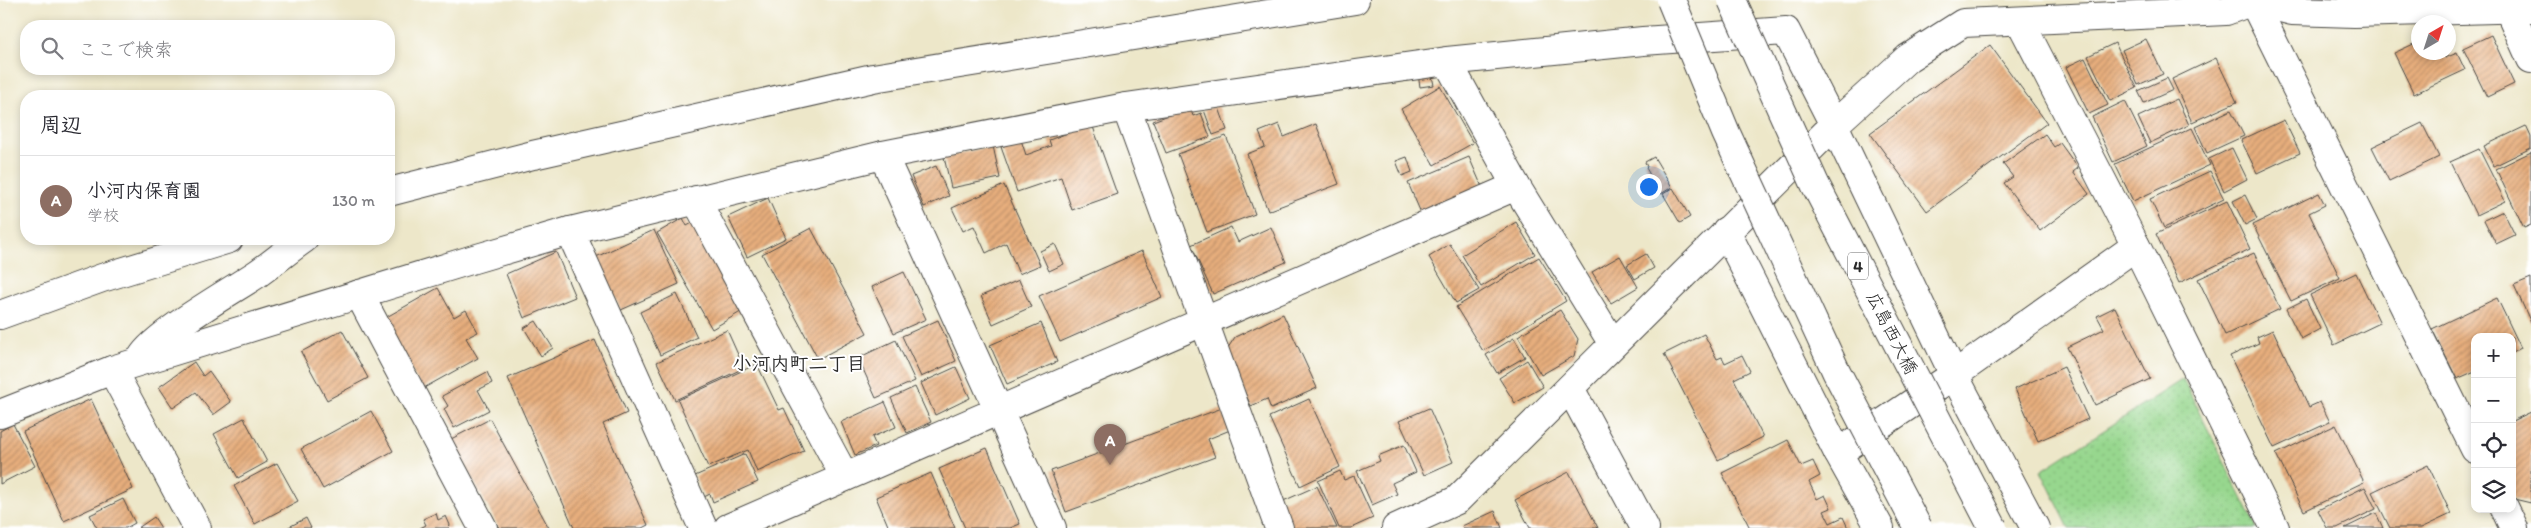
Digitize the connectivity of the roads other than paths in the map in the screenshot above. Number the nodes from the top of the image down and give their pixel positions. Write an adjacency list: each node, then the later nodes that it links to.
1 (1355, 0): 13 (main road)
2 (1671, 0): 44 (main road, bridge)
3 (1732, 0): 45 (main road, 広島西大橋 / 4, bridge)
4 (2255, 1): 5 (main road); 6 (main road); 30 (main road)
5 (2519, 8): 7 (main road)
6 (2020, 20): 10 (main road); 19 (main road)
7 (2531, 59)
8 (1447, 61): 9 (main road); 10 (main road); 12 (main road)
9 (1126, 108): 11 (main road); 22 (main road)
10 (1834, 125): 16 (main road); 26 (main road)
11 (883, 155): 14 (main road); 28 (main road)
12 (1516, 186): 22 (main road); 23 (main road)
13 (395, 190)
14 (696, 200): 15 (main road); 32 (main road)
15 (570, 230): 20 (main road); 37 (main road)
16 (1726, 231): 23 (main road); 31 (main road)
17 (209, 245): 21 (main road)
18 (296, 245): 24 (main road)
19 (2136, 246): 26 (main road); 47 (main road)
20 (359, 294): 24 (main road); 36 (main road)
21 (0, 315)
22 (1203, 322): 28 (main road); 40 (main road)
23 (1613, 344): 27 (main road)
24 (139, 362): 25 (main road)
25 (112, 370): 29 (main road); 35 (main road)
26 (1954, 375): 31 (main road); 46 (main road)
27 (1570, 388): 34 (main road); 42 (main road)
28 (1000, 409): 32 (main road); 39 (main road)
29 (0, 414)
30 (2471, 441)
31 (1838, 452): 43 (main road)
32 (845, 478): 38 (main road)
33 (2507, 513): 48 (main road)
34 (1431, 520): 41 (main road)
35 (197, 528)
36 (483, 528)
37 (703, 528)
38 (728, 528)
39 (1052, 528)
40 (1279, 528)
41 (1396, 528)
42 (1645, 528)
43 (1880, 528)
44 (1918, 528)
45 (1993, 528)
46 (2035, 528)
47 (2274, 528)
48 (2514, 528)

